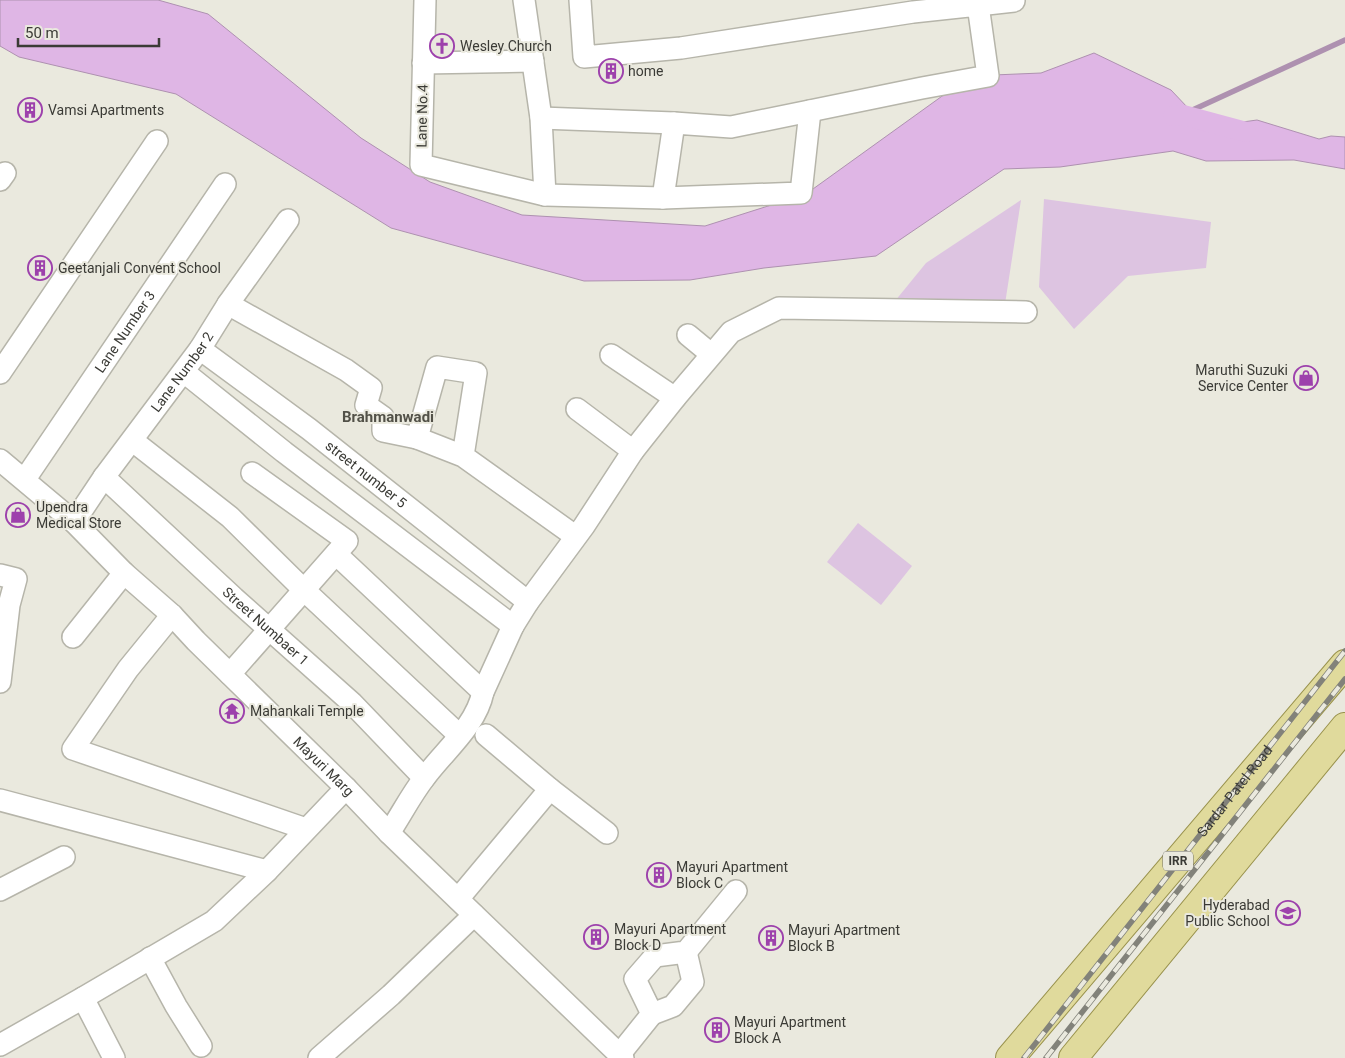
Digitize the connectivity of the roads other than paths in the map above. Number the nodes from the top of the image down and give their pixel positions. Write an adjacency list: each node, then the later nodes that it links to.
1 (425, 0): 7 (street, Lane No.4)
2 (524, 0): 6 (street)
3 (580, 0): 5 (street)
4 (1014, 1): 5 (street)
5 (978, 5): 8 (street)
6 (533, 61): 7 (street); 9 (street)
7 (423, 62): 13 (street, Lane No.4)
8 (810, 111): 10 (street); 14 (street)
9 (541, 118): 10 (street); 13 (street)
10 (674, 123): 14 (street)
11 (157, 142): 23 (street)
12 (225, 184): 33 (street, Lane Number 3)
13 (545, 195): 14 (street)
14 (663, 198)
15 (288, 220): 16 (street, Lane Number 2)
16 (228, 304): 19 (street, Lane Number 2); 26 (street)
17 (1026, 312): 20 (street)
18 (688, 335): 20 (street)
19 (200, 349): 22 (street, Lane Number 2); 40 (street, street number 5)
20 (711, 354): 24 (street)
21 (611, 355): 24 (street)
22 (184, 372): 27 (street, Lane Number 2); 42 (street)
23 (0, 373)
24 (675, 398): 28 (street)
25 (576, 409): 28 (street)
26 (417, 438): 29 (street); 29 (street)
27 (133, 441): 32 (street, Lane Number 2); 39 (street)
28 (633, 451): 35 (street)
29 (463, 456): 35 (street)
30 (0, 460): 33 (street, Mayuri Marg)
31 (252, 473): 36 (street)
32 (104, 477): 34 (street, Lane Number 2); 43 (street, Street Numbaer 1)
33 (25, 479): 34 (street, Mayuri Marg)
34 (74, 522): 37 (street, Mayuri Marg)
35 (575, 536): 40 (street)
36 (336, 554): 39 (street); 48 (street)
37 (124, 573): 41 (street, Mayuri Marg); 44 (street)
38 (0, 575): 47 (street)
39 (304, 590): 43 (street); 50 (street)
40 (528, 602): 42 (street)
41 (172, 615): 46 (street, Mayuri Marg); 56 (street)
42 (513, 626): 48 (street)
43 (270, 629): 46 (street); 52 (street, Street Numbaer 1)
44 (73, 637)
45 (1345, 664): 74 (main road, Sardar Patel Road / IRR)
46 (230, 674): 53 (street, Mayuri Marg)
47 (0, 682)
48 (483, 692): 50 (street)
49 (1345, 727): 75 (main road)
50 (460, 735): 52 (street)
51 (486, 735): 54 (street)
52 (424, 778): 57 (street)
53 (346, 788): 56 (street); 57 (street, Mayuri Marg)
54 (550, 789): 58 (street); 63 (street)
55 (0, 800): 60 (street)
56 (306, 829): 60 (street)
57 (389, 833): 63 (street, Mayuri Marg)
58 (607, 833)
59 (64, 857): 61 (street)
60 (267, 871): 66 (street)
61 (0, 890)
62 (736, 891): 65 (street)
63 (458, 899): 64 (street, Mayuri Marg)
64 (474, 915): 71 (street, Mayuri Marg); 73 (street)
65 (686, 952): 68 (street); 68 (street)
66 (150, 958): 67 (street); 70 (street)
67 (83, 998): 69 (street); 72 (street)
68 (652, 1014): 71 (street)
69 (0, 1045)
70 (201, 1046)
71 (621, 1056)
72 (114, 1058)
73 (319, 1058)
74 (1010, 1058)
75 (1073, 1058)

